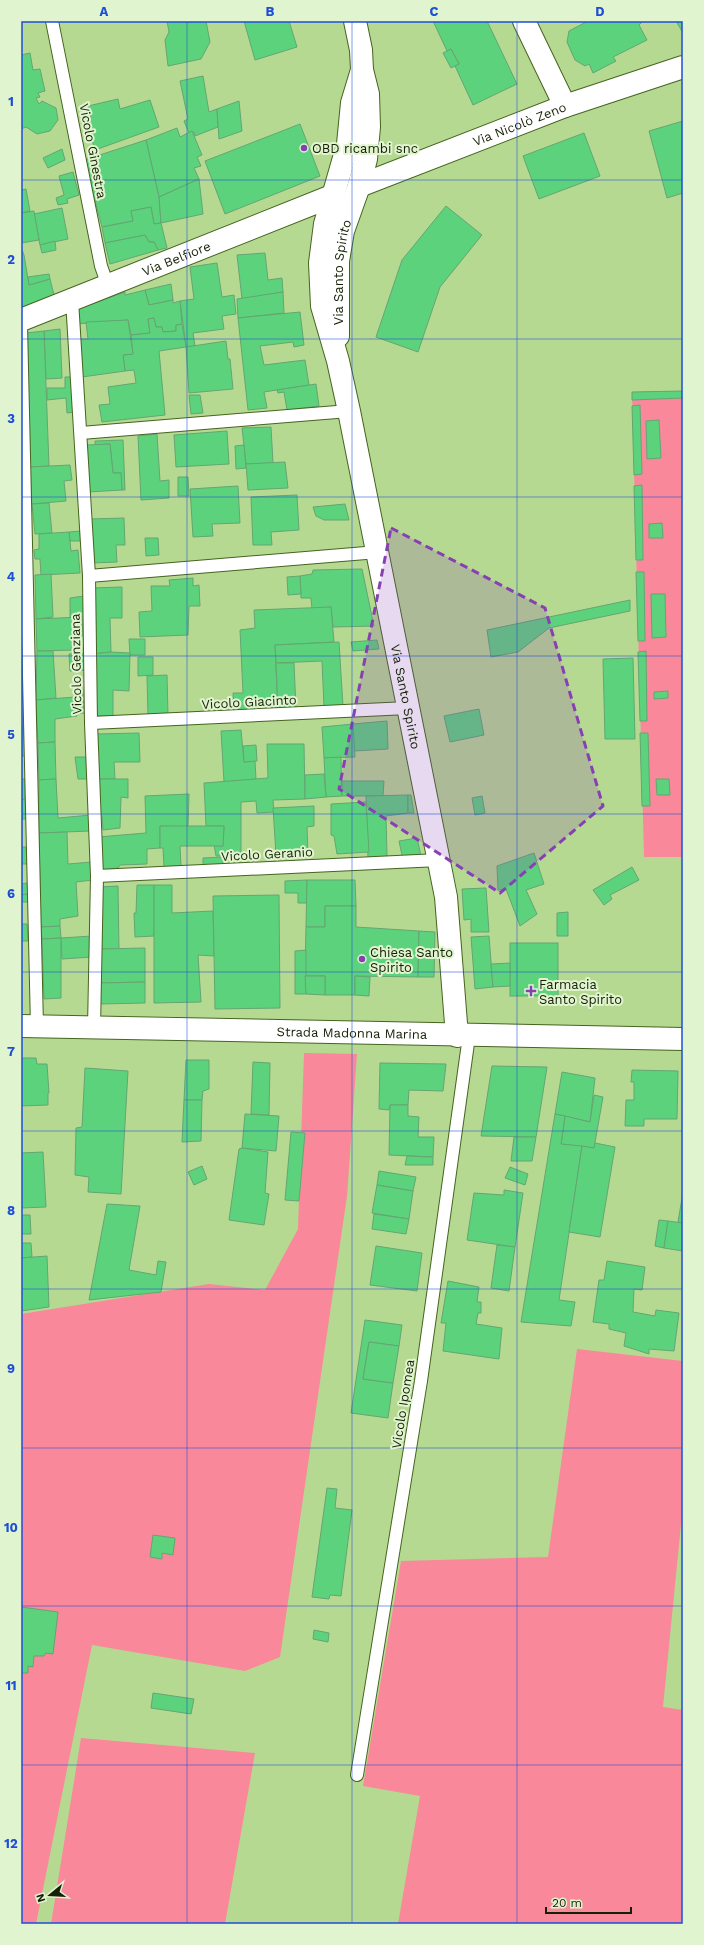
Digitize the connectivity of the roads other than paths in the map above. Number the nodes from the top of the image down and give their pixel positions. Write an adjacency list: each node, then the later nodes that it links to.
1 (52, 21): 9 (lane, Vicolo Ginestra)
2 (355, 21): 5 (street)
3 (524, 21): 6 (street)
4 (683, 67): 6 (street, Via Nicolò Zeno)
5 (362, 70): 7 (street, Via Santo Spirito); 8 (street, Via Santo Spirito)
6 (565, 106): 7 (street, Via Nicolò Zeno)
7 (359, 186): 13 (street, Via Santo Spirito)
8 (332, 196): 9 (street, Via Belfiore); 13 (street, Via Santo Spirito)
9 (108, 286): 10 (street, Via Belfiore)
10 (72, 300): 11 (street, Via Belfiore); 15 (lane, Vicolo Genziana)
11 (21, 320)
12 (21, 325): 22 (lane)
13 (338, 361): 14 (street, Via Santo Spirito)
14 (349, 411): 15 (lane); 16 (street, Via Santo Spirito)
15 (81, 433): 17 (lane, Vicolo Genziana)
16 (378, 552): 17 (lane); 18 (street, Via Santo Spirito)
17 (89, 576): 19 (lane, Vicolo Genziana)
18 (408, 708): 19 (lane, Vicolo Giacinto); 20 (street, Via Santo Spirito)
19 (91, 723): 21 (lane, Vicolo Genziana)
20 (439, 860): 21 (lane, Vicolo Geranio); 24 (street, Via Santo Spirito)
21 (97, 876): 23 (lane, Vicolo Genziana)
22 (29, 1027): 23 (street, Strada Madonna Marina)
23 (94, 1028): 24 (street, Strada Madonna Marina)
24 (463, 1036): 25 (street, Strada Madonna Marina); 26 (lane, Vicolo Ipomea)
25 (683, 1039)
26 (357, 1775)

